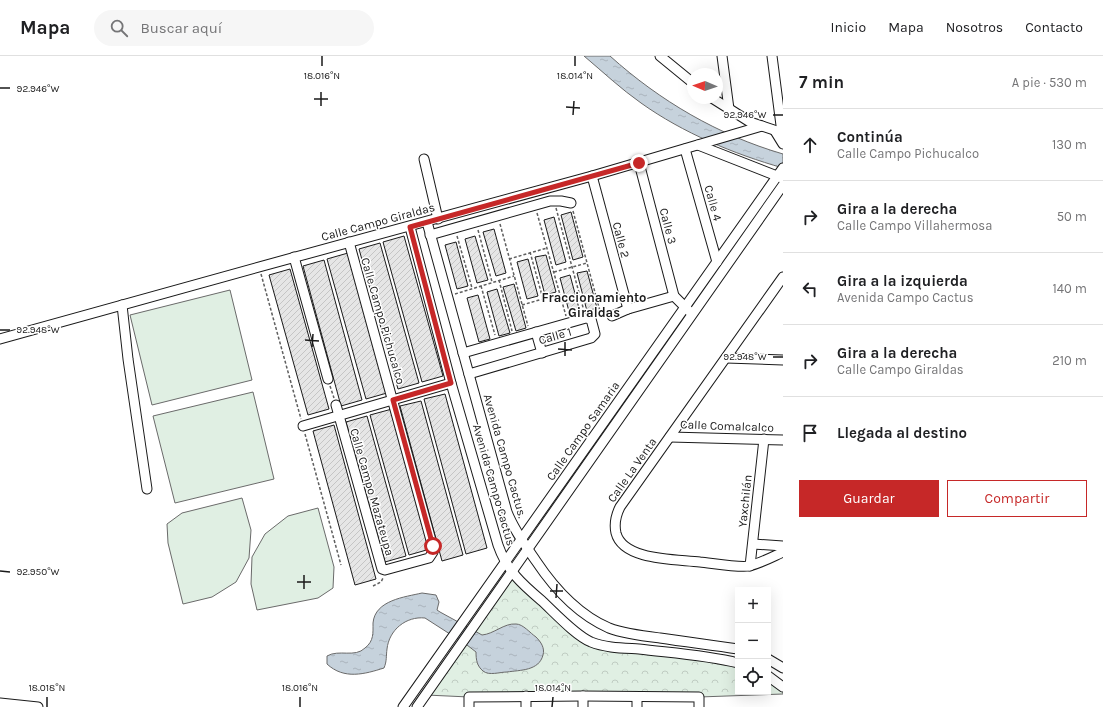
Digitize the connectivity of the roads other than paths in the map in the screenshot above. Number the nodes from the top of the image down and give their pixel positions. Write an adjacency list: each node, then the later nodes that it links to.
1 (660, 56): 4 (street)
2 (722, 56): 6 (street)
3 (772, 56): 8 (street)
4 (687, 78)
5 (721, 104): 6 (street)
6 (729, 109): 7 (street)
7 (762, 126): 8 (street); 10 (street, Calle Campo Giraldas)
8 (780, 132): 9 (street)
9 (783, 144)
10 (698, 145): 11 (street, Calle Campo Giraldas); 14 (street)
11 (685, 149): 13 (street, Calle Campo Giraldas); 24 (street, Calle 4)
12 (424, 159): 18 (street)
13 (639, 163): 15 (street, Calle Campo Giraldas); 26 (street, Calle 3)
14 (781, 174): 24 (street, Calle Campo Samaria)
15 (592, 176): 18 (street, Calle Campo Giraldas); 29 (street, Calle 2)
16 (783, 185): 30 (street, Calle Campo Samaria)
17 (571, 203): 21 (street)
18 (438, 219): 19 (street, Calle Campo Giraldas)
19 (427, 222): 20 (street, Calle Campo Giraldas); 21 (street, Avenida Campo Cactus.)
20 (410, 227): 22 (street, Calle Campo Giraldas); 40 (street, Avenida Campo Cactus)
21 (430, 235): 35 (street, Avenida Campo Cactus.)
22 (349, 242): 23 (street, Calle Campo Giraldas); 41 (street, Calle Campo Pichucalco)
23 (294, 257): 27 (street, Calle Campo Giraldas); 39 (street)
24 (717, 262): 28 (street, Calle Campo Samaria)
25 (783, 277): 36 (street, Calle La Venta)
26 (674, 296): 28 (street); 29 (street)
27 (122, 305): 33 (street, Calle Campo Giraldas); 48 (street)
28 (685, 307): 30 (street); 49 (street, Calle Campo Samaria)
29 (628, 309): 31 (street)
30 (693, 314): 53 (street, Calle Campo Samaria)
31 (612, 316)
32 (534, 333): 34 (street); 34 (street, Calle 1); 35 (street, Calle 1)
33 (0, 339)
34 (542, 352): 38 (street, Calle 1)
35 (463, 353): 38 (street, Avenida Campo Cactus.)
36 (726, 358): 37 (street); 45 (street, Calle La Venta)
37 (783, 360)
38 (469, 374): 49 (street, Avenida Campo Cactus.)
39 (328, 379)
40 (451, 383): 41 (street); 55 (street, Avenida Campo Cactus)
41 (393, 400): 43 (street); 50 (street, Calle Campo Pichucalco)
42 (336, 405): 43 (street, Calle Campo Mazateupa)
43 (339, 416): 44 (street); 50 (street, Calle Campo Mazateupa)
44 (303, 426)
45 (670, 437): 46 (street, Calle Comalcalco); 56 (street, Calle La Venta)
46 (764, 440): 47 (street, Calle Comalcalco); 51 (street, Yaxchilán)
47 (783, 440)
48 (147, 489)
49 (521, 540): 53 (street, Avenida Campo Cactus.); 55 (street, Calle Campo Samaria)
50 (432, 544)
51 (753, 544): 52 (street); 56 (street, Yaxchilán)
52 (783, 546)
53 (528, 549): 57 (street, Calle Campo Samaria); 58 (street, Avenida Campo Cactus.)
54 (783, 552): 56 (street, Calle La Venta)
55 (505, 562): 57 (street, Avenida Campo Cactus); 69 (street, Calle Campo Samaria)
56 (750, 566)
57 (512, 572): 60 (street, Avenida Campo Cactus); 70 (street, Calle Campo Samaria)
58 (735, 649)
59 (771, 661): 61 (street)
60 (735, 663)
61 (783, 668)
62 (771, 678): 63 (street)
63 (783, 687)
64 (526, 696): 65 (street); 71 (street); 72 (street)
65 (583, 696): 66 (street); 73 (street)
66 (642, 697): 74 (street); 75 (street); 76 (street)
67 (0, 703): 68 (street)
68 (38, 707)
69 (402, 707)
70 (417, 707)
71 (470, 707)
72 (526, 707)
73 (583, 707)
74 (637, 707)
75 (646, 707)
76 (699, 707)

